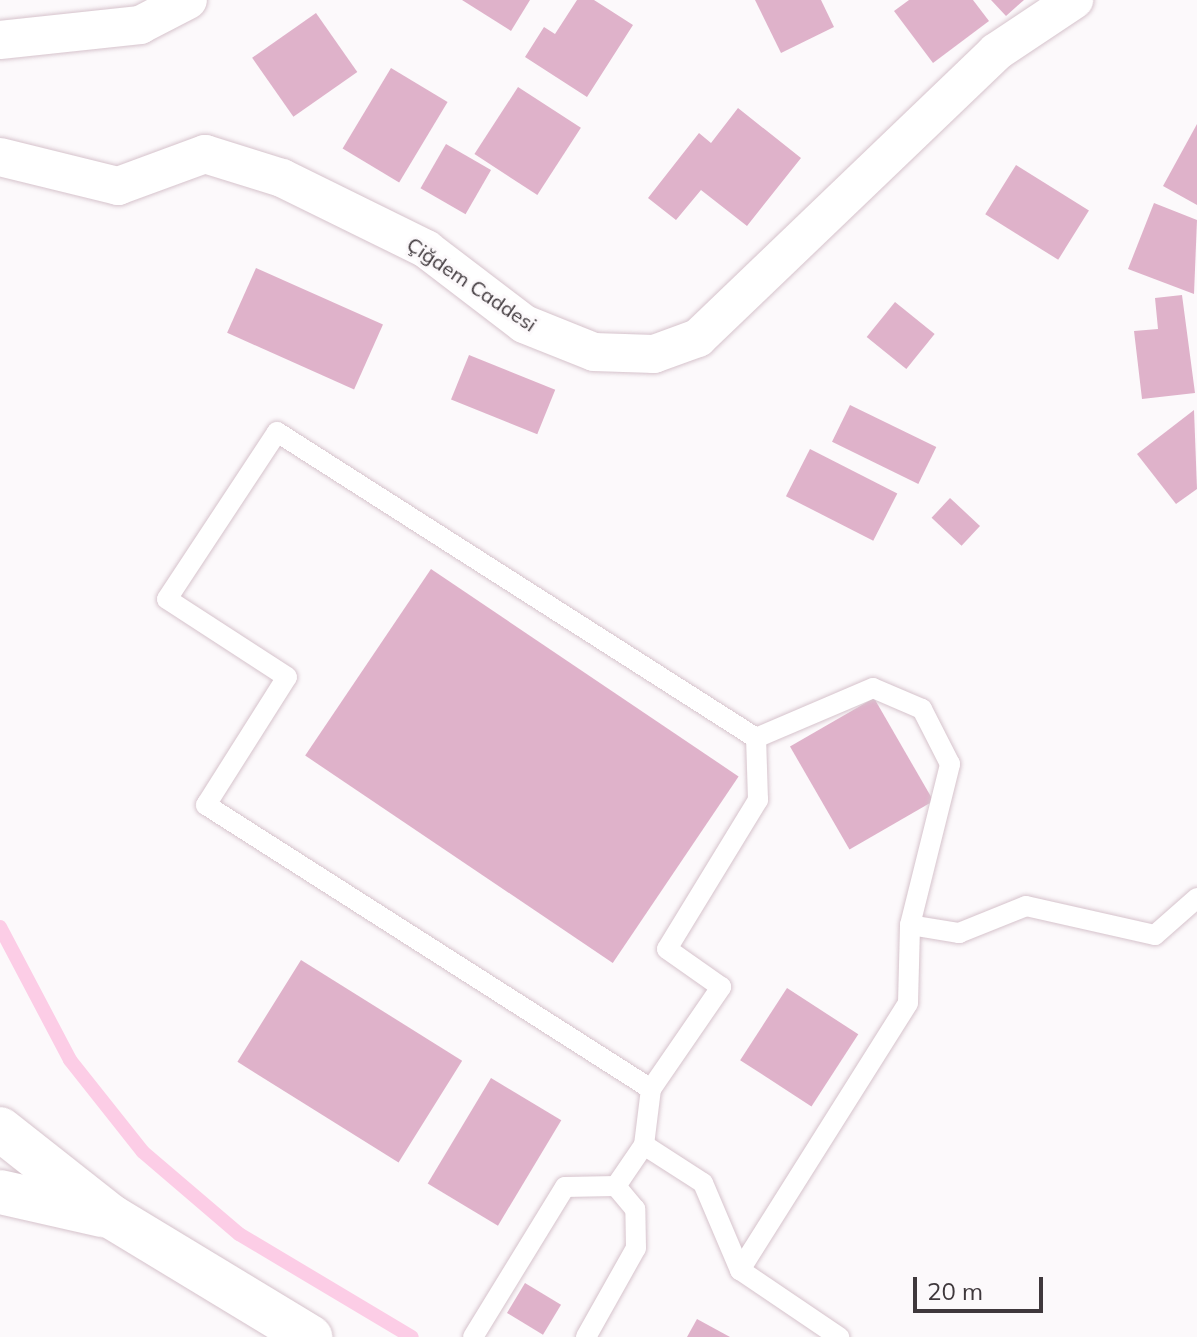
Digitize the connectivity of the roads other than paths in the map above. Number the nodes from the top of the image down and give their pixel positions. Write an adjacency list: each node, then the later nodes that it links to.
1 (105, 0): 4 (street)
2 (188, 0): 4 (street)
3 (1074, 0): 6 (street, Çiğdem Caddesi)
4 (140, 25): 5 (street)
5 (0, 40)
6 (0, 157)
7 (756, 738): 9 (lane); 10 (lane); 10 (lane)
8 (1197, 898): 9 (lane)
9 (910, 925): 16 (lane)
10 (651, 1089): 12 (lane)
11 (0, 1129): 15 (main road)
12 (644, 1145): 13 (lane); 16 (lane)
13 (616, 1186): 18 (lane); 19 (lane)
14 (0, 1192): 15 (main road)
15 (112, 1217): 17 (main road)
16 (740, 1270): 20 (lane)
17 (310, 1337)
18 (473, 1337)
19 (586, 1337)
20 (839, 1337)

